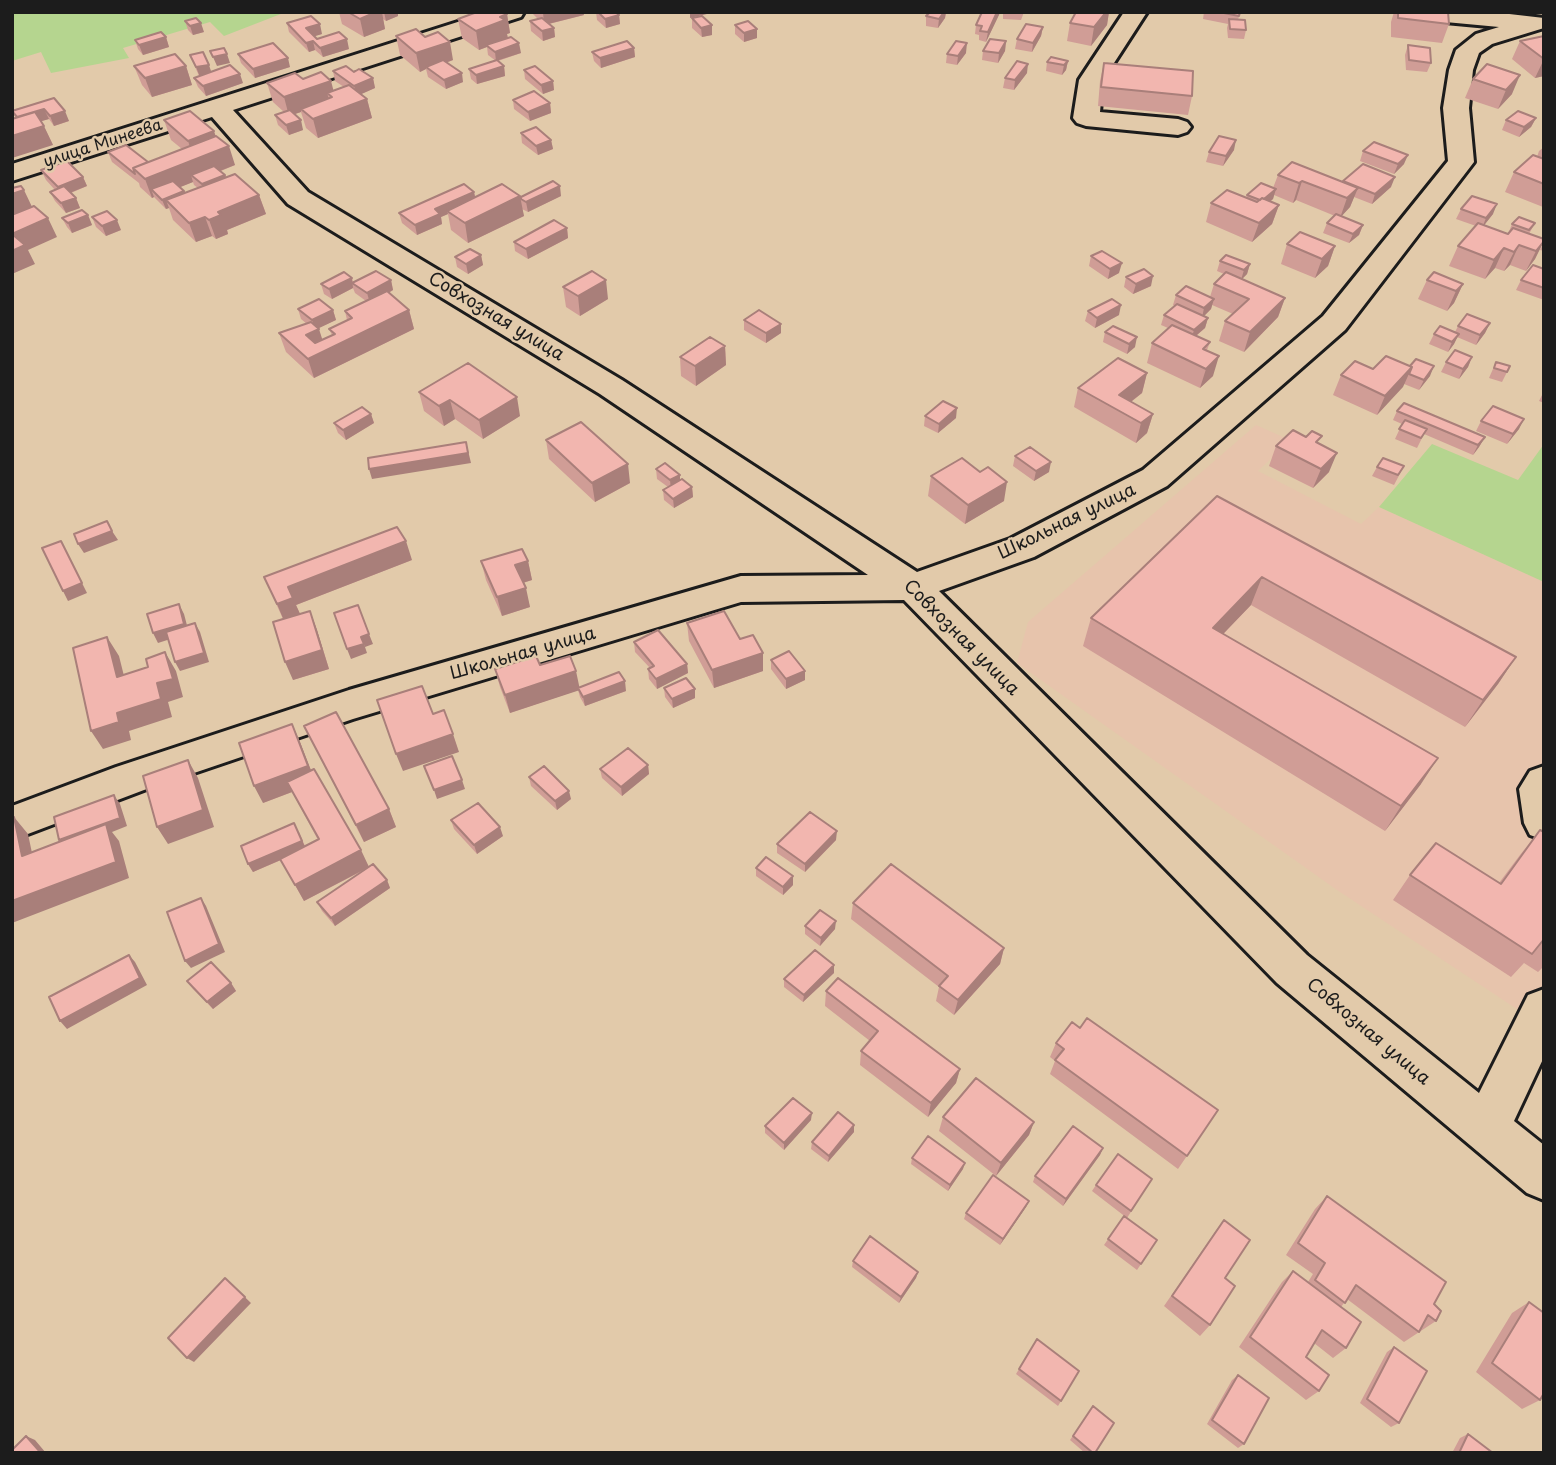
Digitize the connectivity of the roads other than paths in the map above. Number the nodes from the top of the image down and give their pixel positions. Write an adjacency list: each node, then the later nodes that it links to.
1 (513, 12): 5 (street, улица Минеева)
2 (1136, 12): 6 (street)
3 (1413, 12): 4 (street)
4 (1540, 23): 8 (street, Школьная улица)
5 (217, 107): 7 (street, улица Минеева); 8 (street, Совхозная улица)
6 (1178, 127)
7 (12, 173)
8 (913, 587): 10 (street, Школьная улица); 13 (street, Совхозная улица)
9 (1544, 782): 11 (street)
10 (12, 823)
11 (1544, 823)
12 (1544, 1009): 13 (street)
13 (1486, 1129): 14 (street, Совхозная улица)
14 (1544, 1176)

